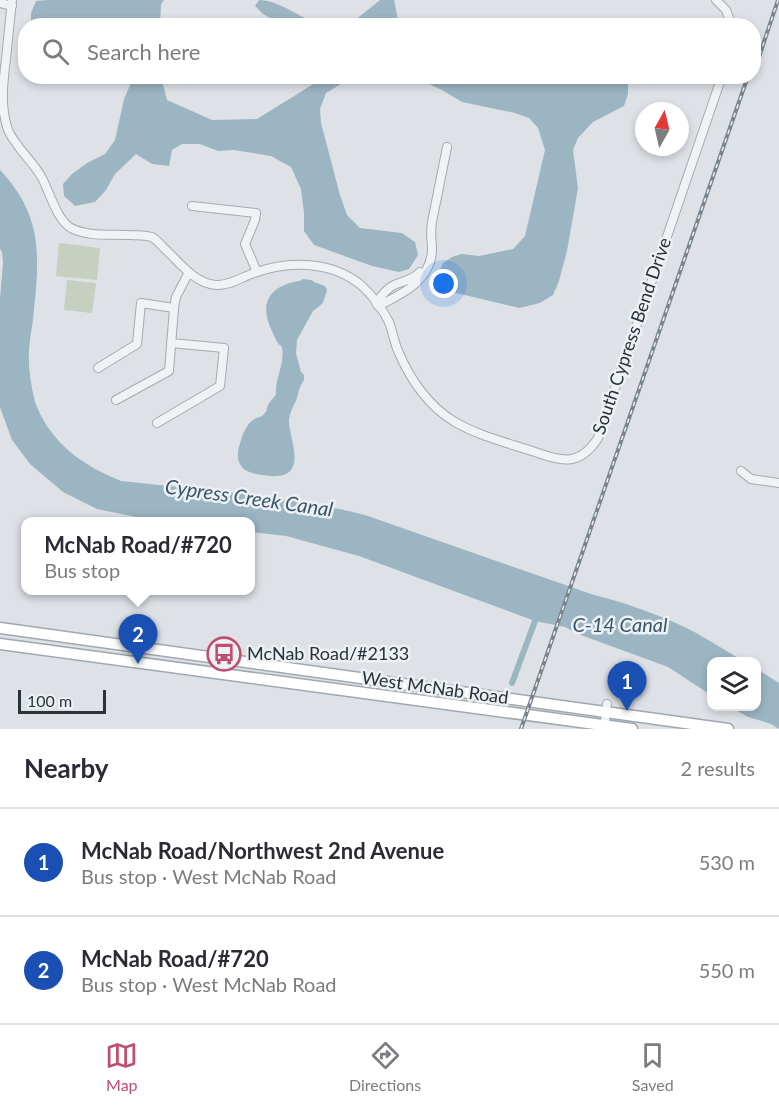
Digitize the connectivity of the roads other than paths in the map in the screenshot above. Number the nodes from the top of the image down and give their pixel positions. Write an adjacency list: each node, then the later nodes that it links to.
1 (716, 0): 4 (street)
2 (0, 3): 3 (street)
3 (12, 3): 8 (street, South Cypress Bend Drive)
4 (729, 18)
5 (719, 84): 10 (street, South Cypress Bend Drive)
6 (445, 146): 10 (street)
7 (192, 206): 9 (street)
8 (189, 272): 9 (street, South Cypress Bend Drive); 11 (street)
9 (257, 272): 10 (street, South Cypress Bend Drive)
10 (377, 304)
11 (174, 308): 12 (street); 13 (street)
12 (171, 343): 14 (street); 15 (street)
13 (98, 368)
14 (116, 400)
15 (157, 423)
16 (741, 471): 17 (street)
17 (779, 483)
18 (0, 628): 20 (main road, West McNab Road)
19 (0, 644): 21 (main road, West McNab Road)
20 (480, 695): 21 (main road); 22 (main road, West McNab Road)
21 (478, 708): 23 (main road, West McNab Road)
22 (606, 708): 23 (street); 25 (main road, West McNab Road)
23 (604, 727): 24 (main road, West McNab Road)
24 (632, 729)
25 (728, 729)

